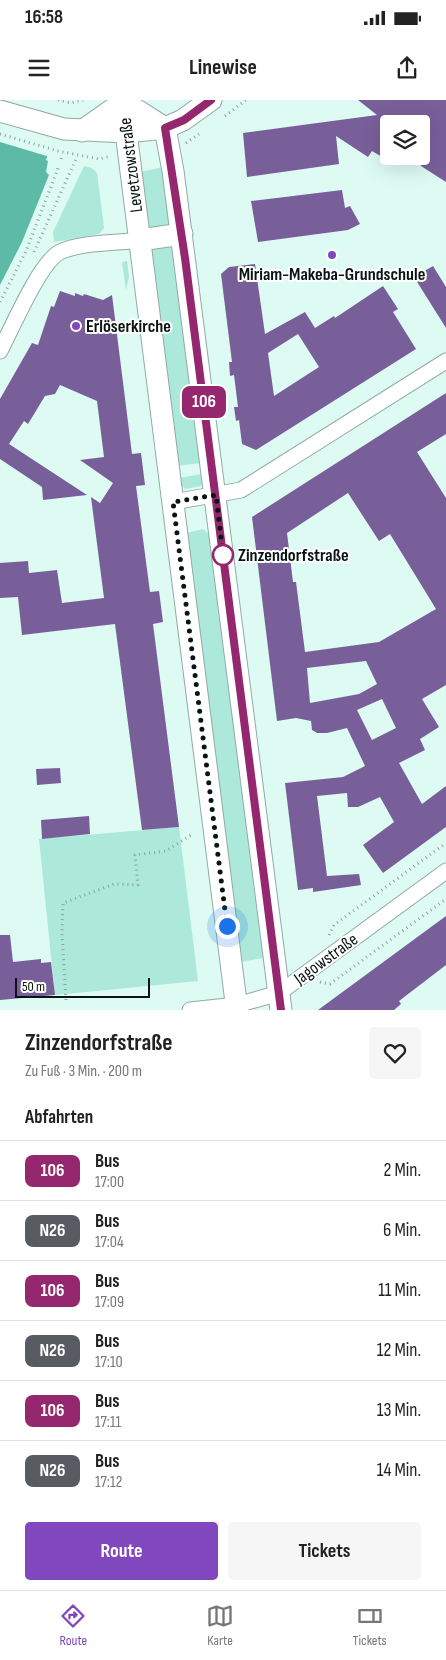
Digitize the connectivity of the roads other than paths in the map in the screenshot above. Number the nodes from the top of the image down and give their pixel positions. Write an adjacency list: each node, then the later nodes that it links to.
1 (211, 100): 4 (main road)
2 (125, 101): 4 (main road, Levetzowstraße); 5 (main road); 6 (main road, Levetzowstraße)
3 (0, 111): 5 (main road)
4 (165, 128): 6 (main road); 7 (main road)
5 (73, 130): 6 (main road)
6 (126, 132): 8 (main road, Levetzowstraße)
7 (182, 234): 8 (main road); 11 (main road)
8 (140, 240): 9 (street); 12 (main road, Levetzowstraße)
9 (0, 350)
10 (446, 361): 11 (street)
11 (216, 495): 12 (street); 14 (main road)
12 (173, 502): 15 (main road, Levetzowstraße)
13 (446, 871): 14 (street, Jagowstraße)
14 (280, 1001): 15 (street, Jagowstraße)
15 (237, 1007): 16 (street, Jagowstraße)
16 (190, 1010)

